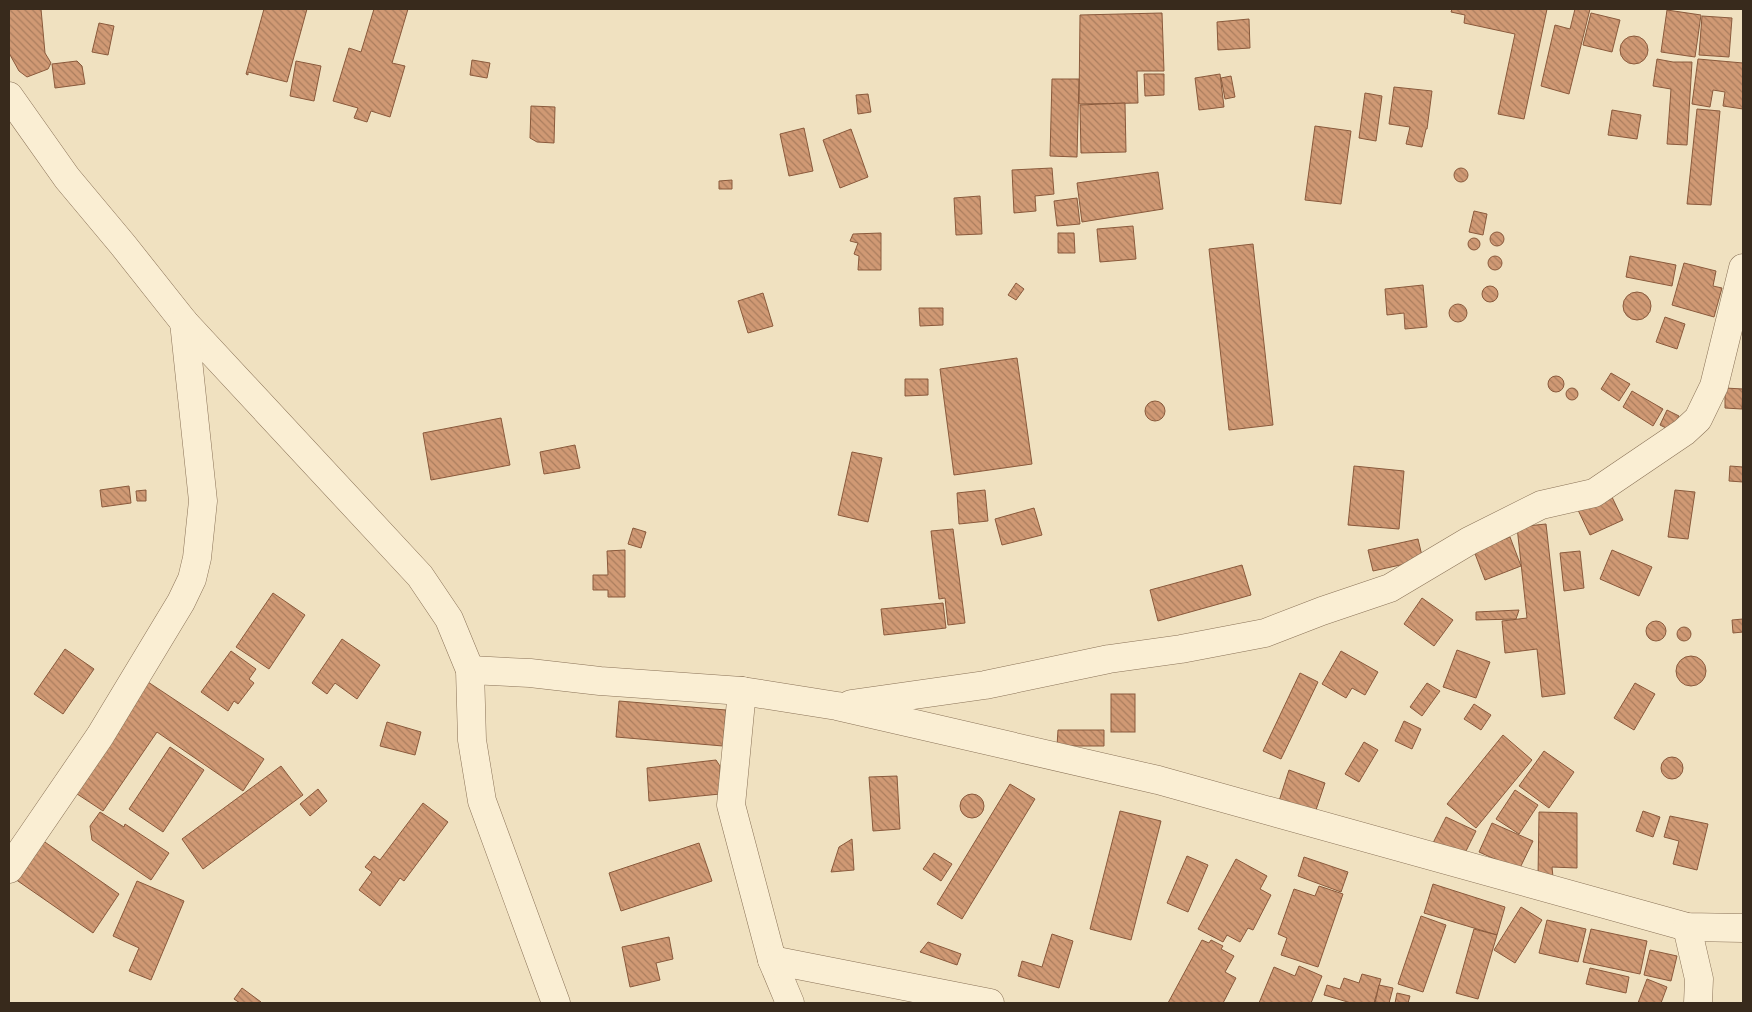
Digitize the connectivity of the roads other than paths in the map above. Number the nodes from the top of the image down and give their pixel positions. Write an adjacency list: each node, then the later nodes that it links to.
1 (9, 96): 3 (street)
2 (1743, 268): 6 (street)
3 (184, 322): 4 (street); 7 (street)
4 (470, 670): 5 (street); 11 (street)
5 (742, 691): 6 (street); 10 (street)
6 (837, 706): 8 (street)
7 (9, 869)
8 (1687, 927): 9 (street); 14 (street)
9 (1743, 928)
10 (772, 960): 12 (street); 13 (street)
11 (556, 1003)
12 (790, 1003)
13 (990, 1003)
14 (1698, 1003)

